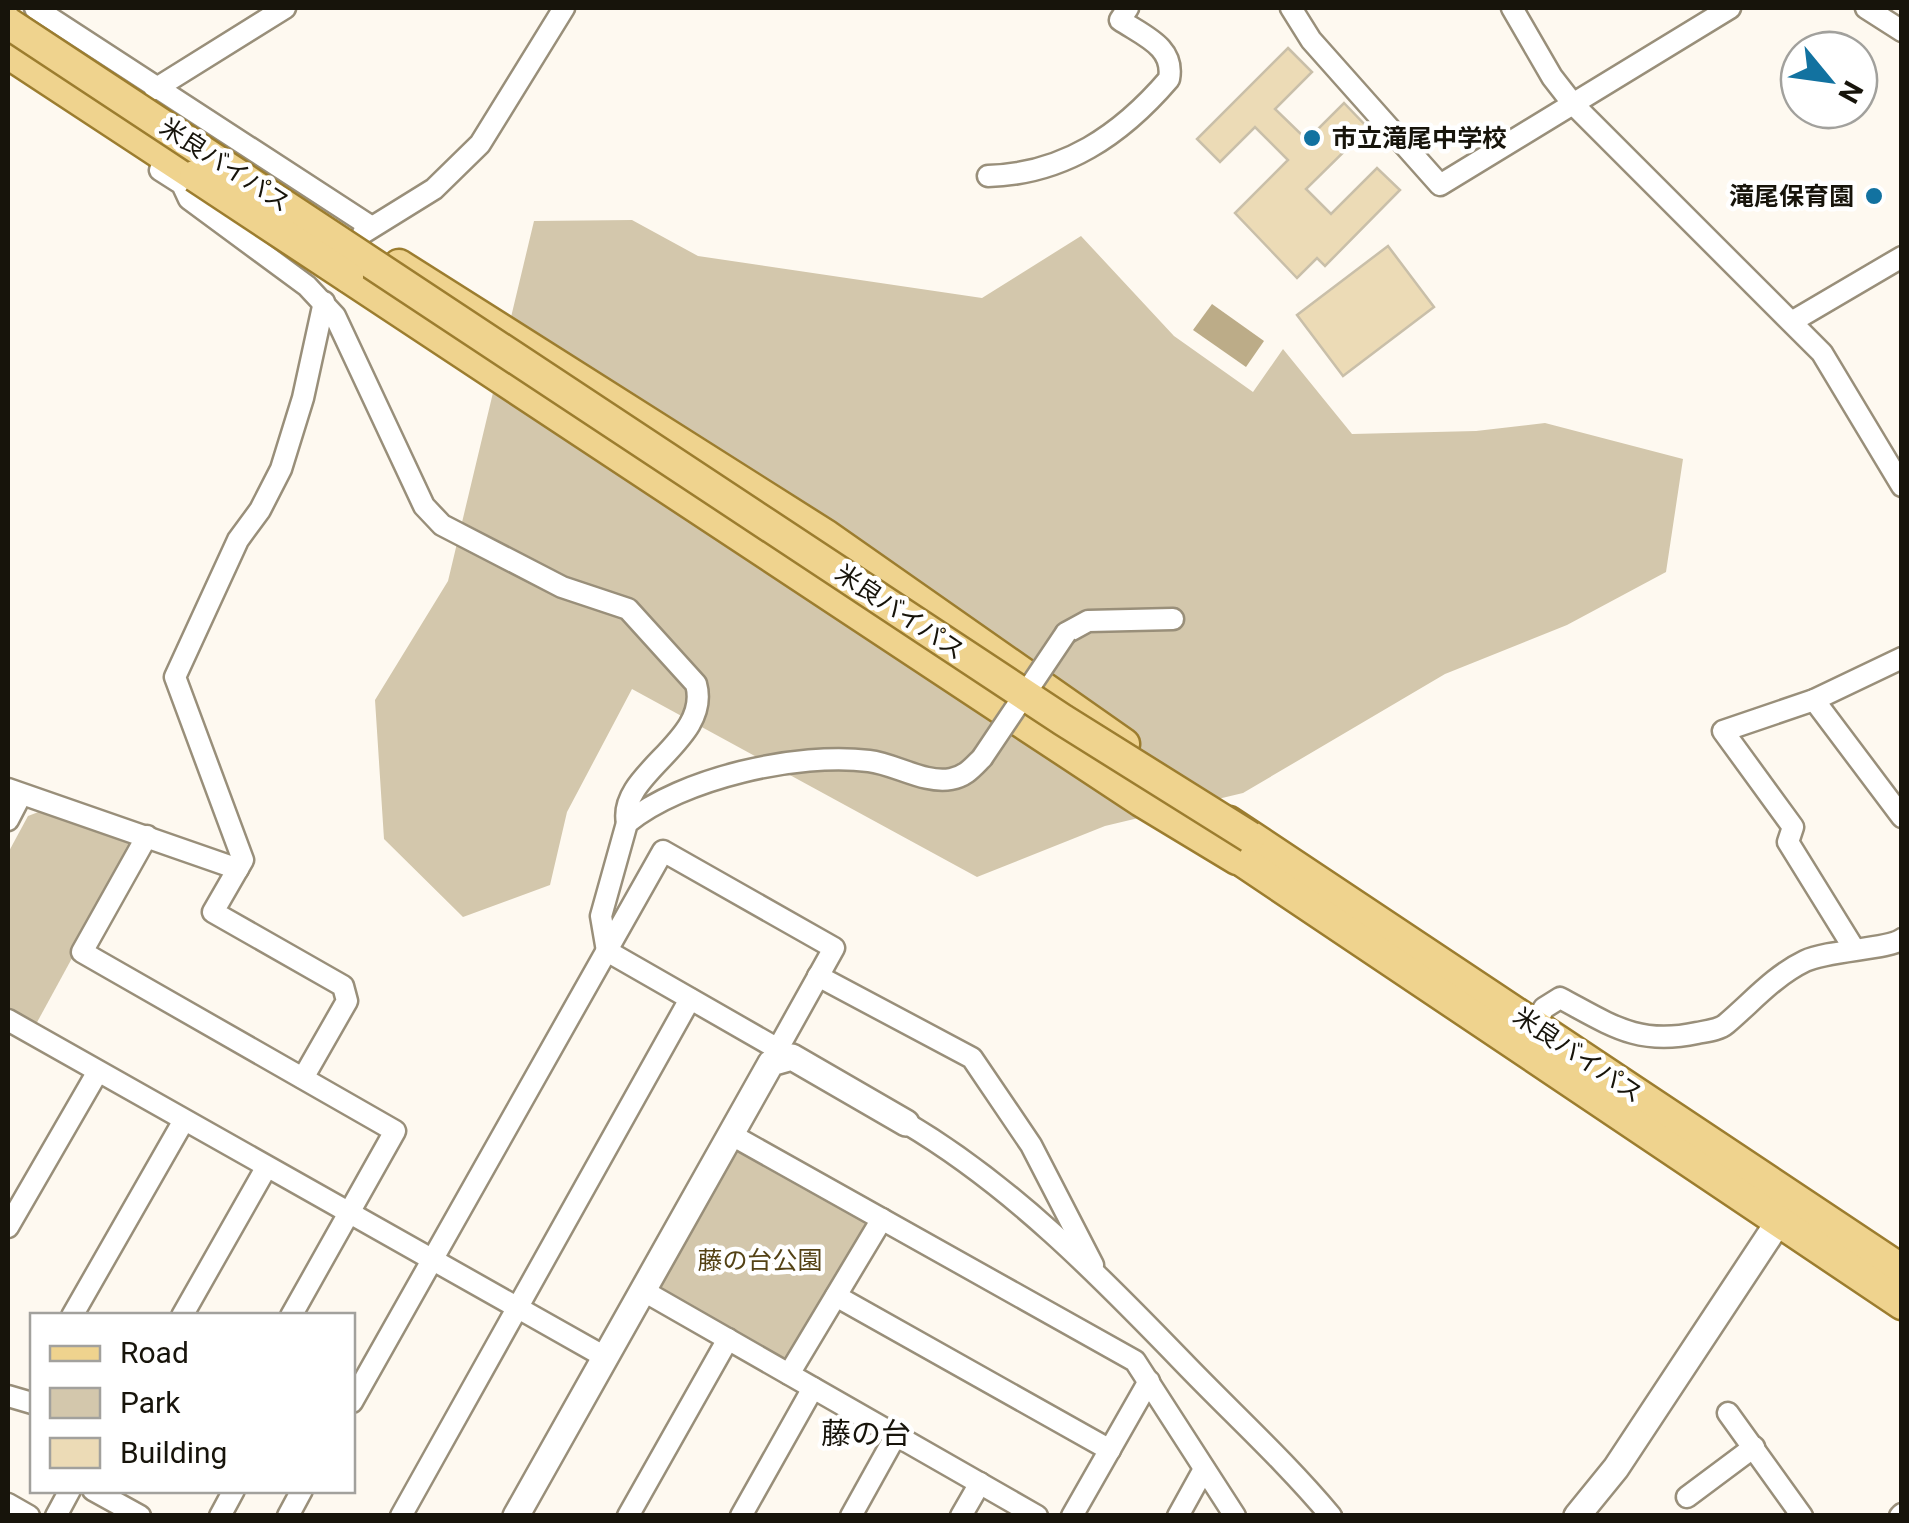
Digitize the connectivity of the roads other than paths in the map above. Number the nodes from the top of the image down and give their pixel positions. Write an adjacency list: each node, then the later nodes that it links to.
1 (35, 8): 15 (street)
2 (285, 8): 15 (street)
3 (564, 8): 18 (street)
4 (1128, 8): 17 (street)
5 (1291, 8): 16 (street)
6 (1512, 8): 16 (street)
7 (1730, 8): 16 (street)
8 (1866, 8): 11 (street)
9 (8, 11): 18 (main road)
10 (8, 24): 32 (main road, 米良バイパス, bridge)
11 (1902, 31)
12 (8, 36): 32 (main road, 米良バイパス)
13 (8, 54): 32 (main road, bridge)
14 (8, 71): 20 (street)
15 (155, 90): 18 (street)
16 (1573, 104): 22 (street)
17 (988, 176)
18 (375, 239): 20 (street); 32 (main road)
19 (1902, 257): 22 (street)
20 (307, 286): 21 (street)
21 (324, 302): 30 (street); 33 (street)
22 (1794, 322): 23 (street)
23 (1902, 486)
24 (1173, 620): 30 (street, bridge)
25 (1902, 658): 26 (street)
26 (1814, 700): 28 (street); 35 (street)
27 (14, 792): 29 (street); 31 (street)
28 (1902, 818)
29 (8, 820)
30 (627, 823): 36 (street)
31 (147, 836): 33 (street); 44 (street)
32 (1243, 848): 40 (main road, 米良バイパス)
33 (238, 870): 44 (street)
34 (1902, 939): 35 (street)
35 (1853, 947): 40 (street)
36 (607, 951): 37 (street); 38 (street); 53 (street)
37 (818, 976): 41 (street); 55 (street)
38 (690, 999): 41 (street); 59 (street)
39 (9, 1024): 42 (street)
40 (1528, 1038): 49 (main road, 米良バイパス)
41 (778, 1049): 43 (street)
42 (96, 1073): 45 (street); 52 (street)
43 (764, 1074): 46 (street); 47 (street)
44 (303, 1078): 50 (street)
45 (183, 1122): 48 (street); 60 (street)
46 (906, 1122): 55 (street)
47 (730, 1134): 51 (street); 56 (street)
48 (266, 1168): 50 (street); 61 (street)
49 (1787, 1210): 54 (main road); 58 (main road); 97 (street)
50 (348, 1214): 53 (street); 62 (street)
51 (882, 1219): 57 (street); 66 (street)
52 (8, 1226)
53 (432, 1261): 59 (street); 68 (street)
54 (1902, 1270)
55 (1099, 1276): 96 (street)
56 (642, 1290): 63 (street); 64 (street)
57 (836, 1296): 65 (street); 72 (street)
58 (1902, 1304)
59 (517, 1308): 64 (street); 86 (street)
60 (74, 1313)
61 (184, 1313)
62 (293, 1313)
63 (728, 1339): 65 (street); 88 (street)
64 (605, 1357): 87 (street)
65 (789, 1374): 67 (street)
66 (1148, 1382): 72 (street); 73 (street)
67 (813, 1388): 70 (street); 89 (street)
68 (355, 1397)
69 (1728, 1413): 71 (street)
70 (896, 1435): 74 (street); 90 (street)
71 (1754, 1447): 79 (street); 98 (street)
72 (1110, 1450): 93 (street)
73 (1204, 1469): 94 (street); 95 (street)
74 (980, 1483): 91 (street); 92 (street)
75 (68, 1493): 82 (street)
76 (98, 1493): 83 (street)
77 (232, 1493): 84 (street)
78 (300, 1493): 85 (street)
79 (1687, 1497)
80 (8, 1504): 81 (street)
81 (28, 1516)
82 (56, 1516)
83 (140, 1516)
84 (220, 1516)
85 (288, 1516)
86 (401, 1516)
87 (516, 1516)
88 (628, 1516)
89 (741, 1516)
90 (851, 1516)
91 (961, 1516)
92 (1037, 1516)
93 (1072, 1516)
94 (1178, 1516)
95 (1235, 1516)
96 (1331, 1516)
97 (1577, 1516)
98 (1802, 1516)

